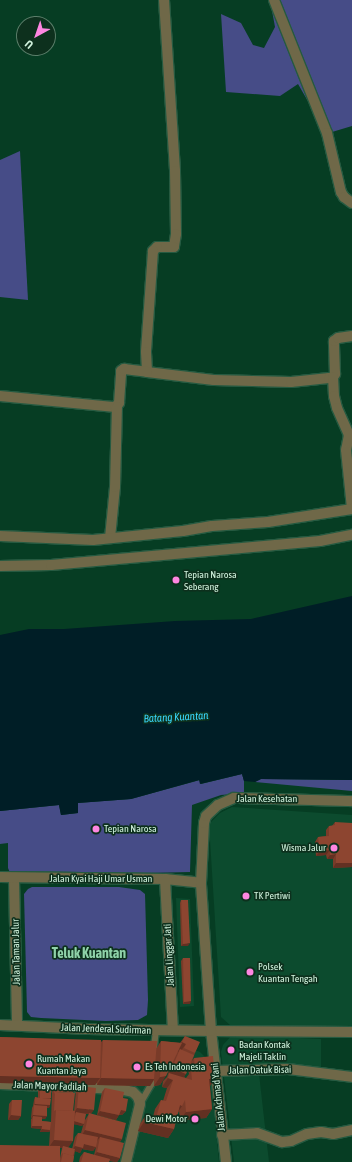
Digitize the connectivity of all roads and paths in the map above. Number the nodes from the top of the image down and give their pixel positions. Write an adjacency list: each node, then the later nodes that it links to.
1 (164, 0): 5 (street)
2 (274, 0): 3 (street)
3 (352, 203)
4 (352, 336): 6 (street)
5 (147, 372): 6 (street); 8 (street)
6 (333, 377): 9 (street)
7 (0, 396): 8 (street)
8 (117, 407): 12 (street)
9 (352, 509): 12 (street)
10 (352, 535): 13 (street)
11 (0, 536): 12 (street)
12 (110, 538)
13 (0, 566)
14 (352, 800): 18 (street, Jalan Kesehatan)
15 (0, 878): 16 (street, Jalan Kyai Haji Umar Usman)
16 (14, 879): 17 (street, Jalan Kyai Haji Umar Usman); 20 (street, Jalan Taman Jalur)
17 (165, 879): 18 (street, Jalan Kyai Haji Umar Usman); 22 (street, Jalan Linggar Jati)
18 (201, 883): 23 (street)
19 (0, 1025): 20 (street, Jalan Jenderal Sudirman)
20 (17, 1025): 21 (street, Jalan Jenderal Sudirman)
21 (156, 1030): 22 (street, Jalan Jenderal Sudirman); 25 (lane)
22 (173, 1030): 23 (street, Jalan Jenderal Sudirman)
23 (211, 1031): 24 (street, Jalan Jenderal Sudirman); 27 (street, Jalan Achmad Yani)
24 (352, 1032)
25 (154, 1055)
26 (152, 1070): 30 (lane)
27 (216, 1071): 28 (street, Jalan Datuk Bisai); 32 (street, Jalan Achmad Yani)
28 (352, 1076)
29 (0, 1084): 30 (street, Jalan Mayor Fadilah)
30 (140, 1104): 33 (street)
31 (352, 1130): 32 (street)
32 (222, 1135): 34 (street, Jalan Achmad Yani)
33 (126, 1162)
34 (226, 1162)

